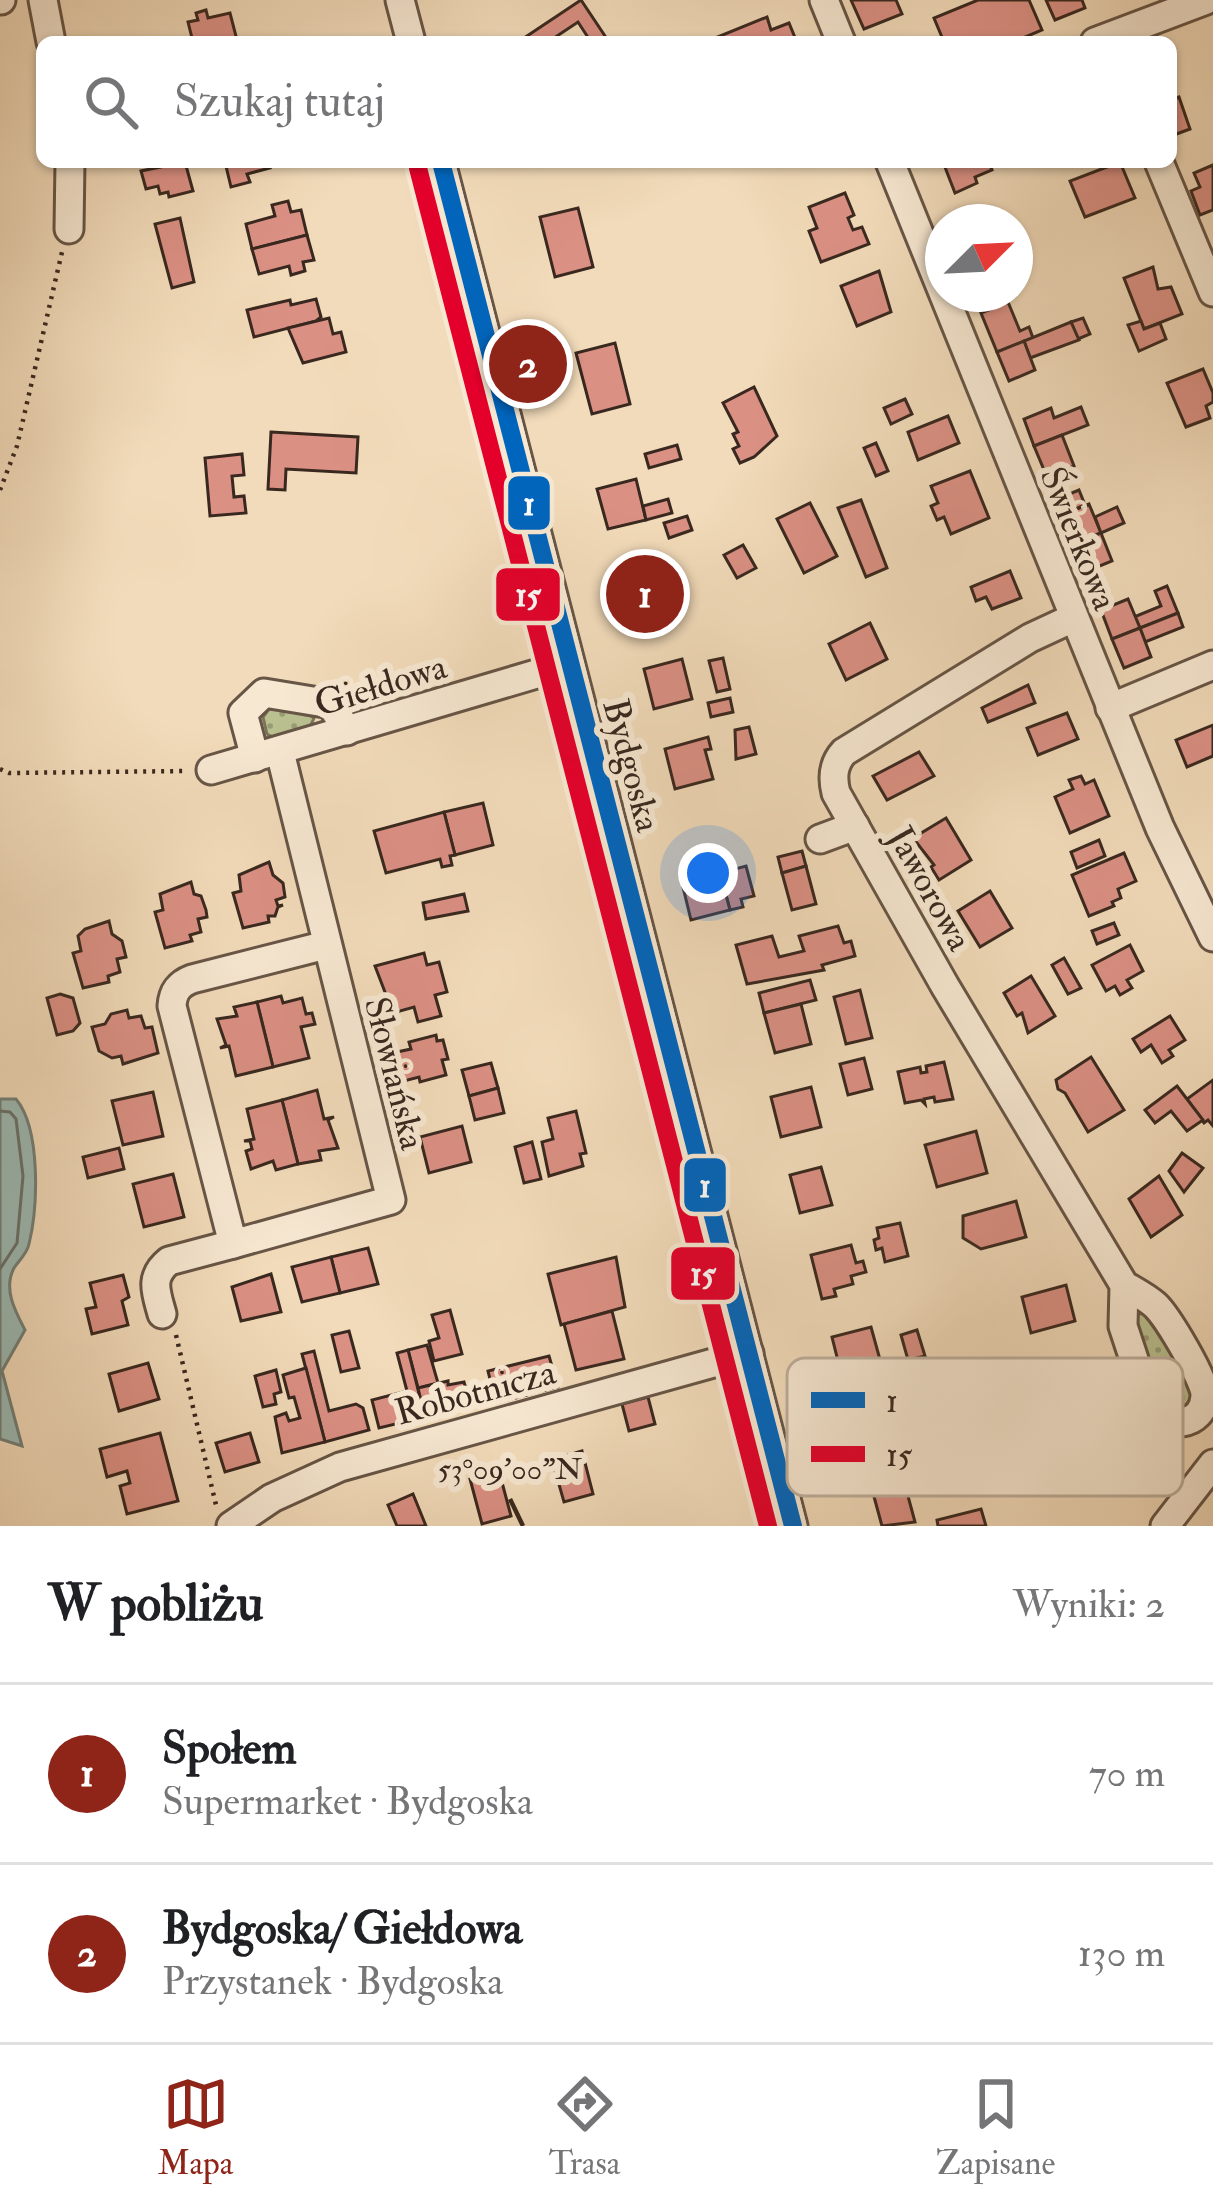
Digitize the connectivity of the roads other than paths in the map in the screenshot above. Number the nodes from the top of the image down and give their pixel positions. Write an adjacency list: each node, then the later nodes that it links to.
1 (43, 0): 5 (street)
2 (400, 0): 6 (street)
3 (824, 0): 7 (street)
4 (1206, 0): 8 (street)
5 (50, 36)
6 (409, 36)
7 (839, 36)
8 (1114, 36)
9 (70, 168): 13 (street)
10 (443, 168): 16 (street, Bydgoska)
11 (892, 168): 15 (street, Świerkowa)
12 (1162, 168): 14 (street)
13 (69, 229)
14 (1213, 290)
15 (1073, 618): 18 (street, Świerkowa); 22 (street, Jaworowa)
16 (570, 664): 19 (street, Giełdowa); 29 (street, Bydgoska)
17 (1213, 665): 18 (street)
18 (1110, 708): 24 (street, Świerkowa)
19 (347, 731): 20 (street, Giełdowa); 20 (street, Słowiańska)
20 (268, 755): 21 (street, Giełdowa); 25 (street, Słowiańska)
21 (212, 770)
22 (855, 826): 23 (street); 27 (street, Jaworowa)
23 (820, 839)
24 (1213, 937)
25 (326, 945): 26 (street); 26 (street, Słowiańska)
26 (233, 1244): 28 (street, Słowiańska)
27 (1124, 1285): 30 (street, Jaworowa); 31 (street, Jaworowa)
28 (162, 1314)
29 (749, 1353): 33 (street, Robotnicza); 34 (street, Bydgoska)
30 (1134, 1358)
31 (1183, 1421)
32 (1213, 1464): 35 (street)
33 (226, 1521)
34 (794, 1526)
35 (1165, 1526)

